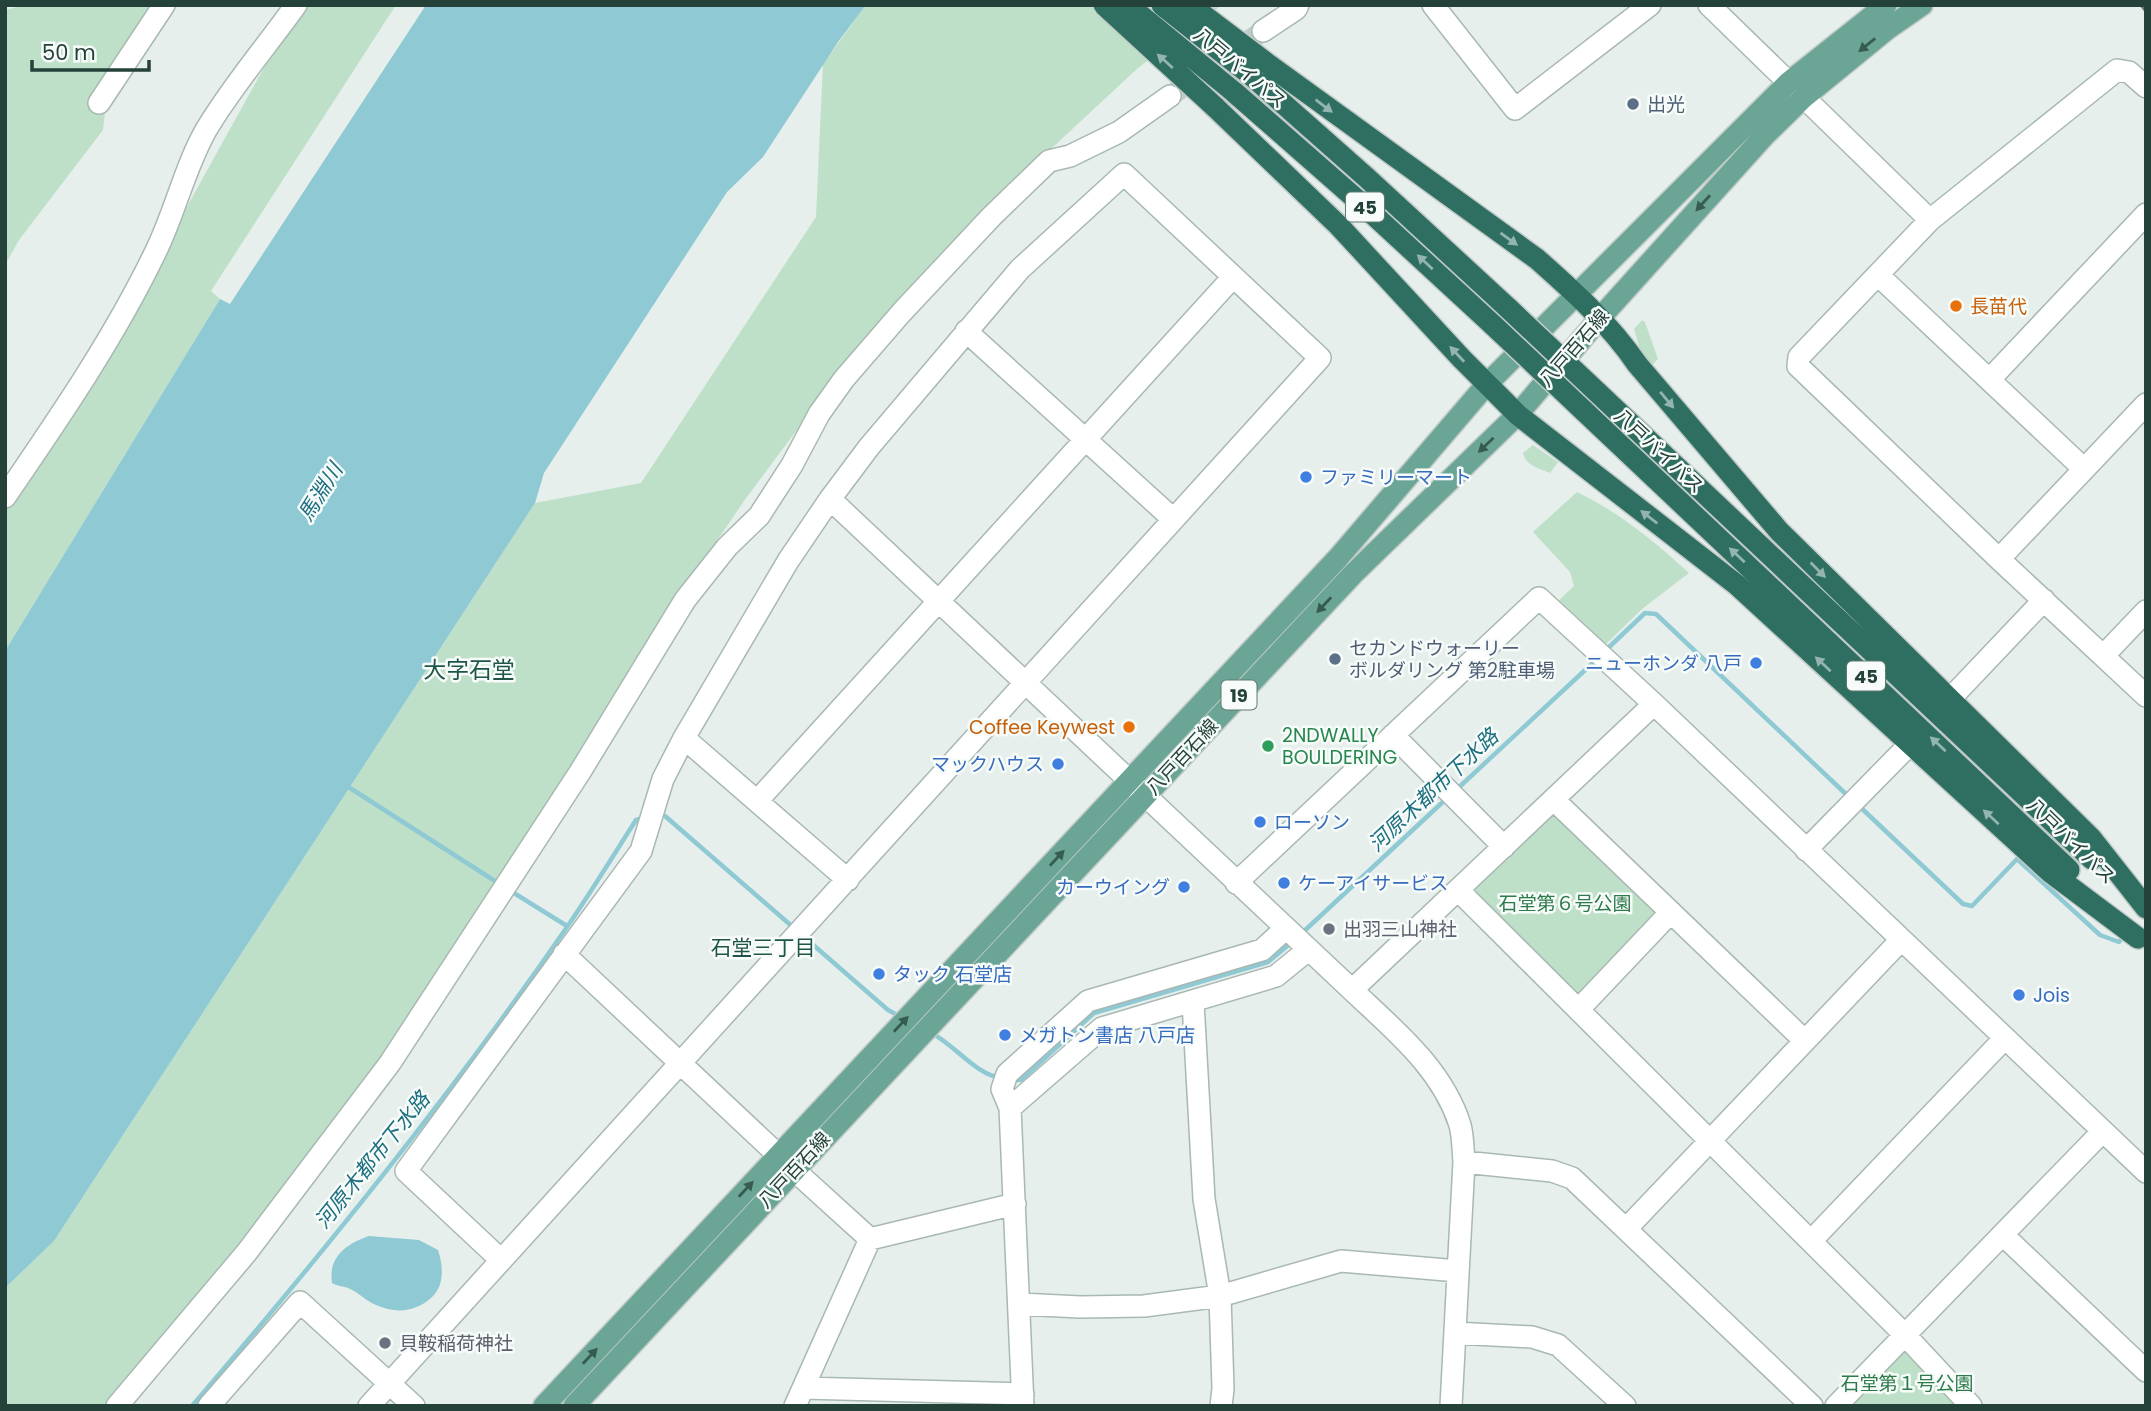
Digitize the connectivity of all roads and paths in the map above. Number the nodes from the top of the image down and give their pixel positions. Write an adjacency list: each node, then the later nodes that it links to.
1 (163, 5): 18 (street)
2 (296, 5): 32 (street)
3 (1104, 5): 27 (highway, one-way to 3, bridge)
4 (1128, 5): 59 (highway, 八戸バイパス / 45, one-way to 4, bridge)
5 (1162, 5): 14 (highway, 八戸バイパス / 45, bridge)
6 (1190, 5): 14 (highway, bridge)
7 (1298, 5): 13 (street)
8 (1433, 5): 9 (street)
9 (1650, 5)
10 (1709, 5): 16 (street)
11 (1886, 5): 16 (main road, 八戸百石線 / 19)
12 (1922, 5): 16 (main road, 八戸百石線 / 19, one-way to 16)
13 (1263, 31)
14 (1261, 71): 23 (highway, one-way to 23); 55 (highway, 八戸バイパス / 45, bridge)
15 (2146, 86): 20 (street)
16 (1796, 90): 20 (street); 23 (main road, 八戸百石線 / 19); 24 (main road, 八戸百石線 / 19, one-way to 24)
17 (1170, 96): 90 (street)
18 (99, 103)
19 (2146, 214): 26 (street)
20 (1930, 220): 21 (street)
21 (1878, 275): 26 (street); 35 (street)
22 (1233, 277): 25 (street); 30 (street); 34 (street)
23 (1576, 294): 24 (highway); 27 (main road, 八戸百石線 / 19)
24 (1600, 318): 28 (main road, 八戸百石線 / 19); 42 (highway, one-way to 42)
25 (966, 331): 30 (street); 33 (street)
26 (1990, 379): 31 (street)
27 (1487, 384): 28 (highway); 47 (main road, 八戸百石線 / 19)
28 (1518, 414): 46 (highway, one-way to 28); 47 (main road, 八戸百石線 / 19, one-way to 47)
29 (2141, 418): 31 (street)
30 (1085, 439): 34 (street); 37 (street)
31 (2084, 469): 35 (street)
32 (5, 497)
33 (830, 499): 37 (street); 45 (street)
34 (1172, 519): 40 (street)
35 (1999, 559): 36 (street)
36 (2044, 600): 39 (street); 42 (street)
37 (938, 602): 40 (street); 48 (street)
38 (2146, 611): 39 (street)
39 (2104, 655): 41 (street)
40 (1026, 684): 47 (street); 52 (street)
41 (2146, 695)
42 (1949, 700): 55 (highway)
43 (1654, 704): 44 (street); 49 (street); 51 (street)
44 (1393, 735): 50 (street); 53 (street)
45 (684, 738): 48 (street); 61 (street)
46 (1910, 744): 51 (street); 59 (highway, one-way to 46)
47 (1138, 789): 53 (street); 71 (main road, 八戸百石線 / 19, one-way to 47); 73 (main road, 八戸百石線 / 19)
48 (758, 800): 52 (street)
49 (1554, 800): 50 (street); 56 (street)
50 (1504, 847): 54 (street)
51 (1806, 850): 58 (street)
52 (848, 880): 67 (street)
53 (1236, 883): 57 (street)
54 (1458, 890): 62 (street); 64 (street)
55 (2146, 909)
56 (1671, 912): 64 (street); 66 (street)
57 (1285, 929): 60 (street); 68 (street)
58 (1901, 940): 65 (street); 66 (street)
59 (2142, 941)
60 (1308, 950): 62 (street); 63 (street)
61 (564, 954): 67 (street); 80 (street)
62 (1352, 990): 72 (street)
63 (1193, 1002): 68 (street); 82 (street)
64 (1579, 1009): 70 (street)
65 (2005, 1038): 69 (street); 79 (street)
66 (1805, 1041): 70 (street)
67 (681, 1063): 71 (street); 80 (street)
68 (1010, 1108): 75 (street)
69 (2103, 1131): 74 (street); 77 (street)
70 (1711, 1140): 76 (street); 79 (street)
71 (778, 1155): 73 (street); 94 (main road, 八戸百石線 / 19, one-way to 71)
72 (1464, 1163): 76 (street); 81 (street)
73 (794, 1170): 78 (street); 95 (main road, 八戸百石線 / 19)
74 (2146, 1172)
75 (1015, 1204): 78 (street); 83 (street)
76 (1626, 1229): 99 (street)
77 (2003, 1235): 85 (street); 86 (street)
78 (870, 1239): 88 (street)
79 (1811, 1241): 85 (street)
80 (501, 1261): 87 (street)
81 (1458, 1271): 82 (street); 84 (street)
82 (1220, 1296): 83 (street); 96 (street)
83 (1020, 1304): 89 (street)
84 (1455, 1333): 97 (street); 98 (street)
85 (1905, 1335): 100 (street); 101 (street)
86 (2146, 1371)
87 (390, 1384): 91 (street); 92 (street); 93 (street)
88 (799, 1397): 89 (street)
89 (1023, 1400)
90 (117, 1406)
91 (209, 1406)
92 (369, 1406)
93 (414, 1406)
94 (544, 1406)
95 (574, 1406)
96 (1221, 1406)
97 (1451, 1406)
98 (1625, 1406)
99 (1812, 1406)
100 (1836, 1406)
101 (1971, 1406)

